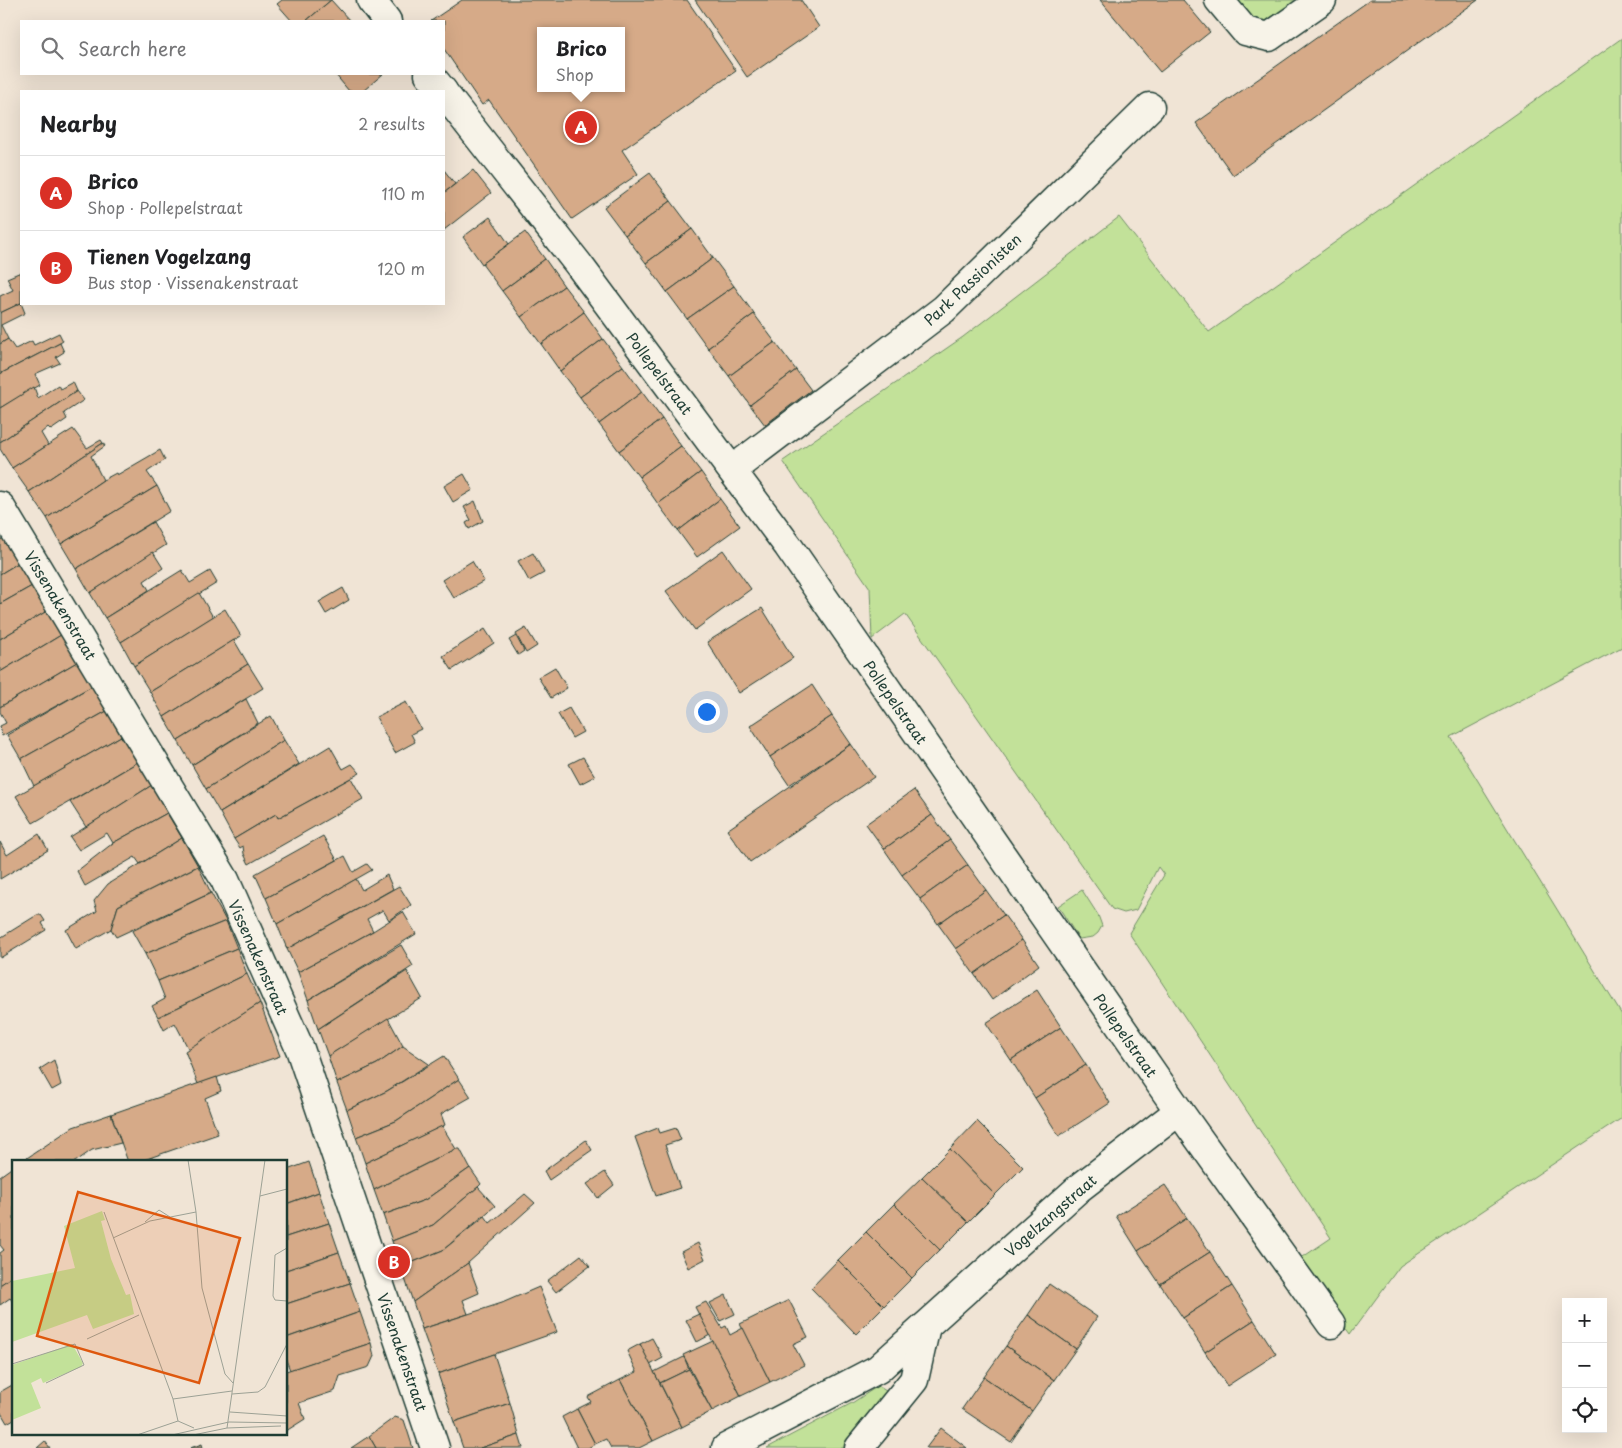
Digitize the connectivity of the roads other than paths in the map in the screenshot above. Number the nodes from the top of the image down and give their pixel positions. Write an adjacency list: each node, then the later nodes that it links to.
1 (370, 0): 4 (street)
2 (1219, 0): 3 (street)
3 (1322, 0)
4 (386, 20)
5 (430, 75): 6 (street, Pollepelstraat)
6 (441, 90)
7 (445, 95): 9 (street, Pollepelstraat)
8 (1150, 107): 9 (street, Park Passionisten)
9 (732, 470): 11 (street, Pollepelstraat)
10 (0, 506): 14 (street, Vissenakenstraat)
11 (1179, 1111): 12 (street, Pollepelstraat); 13 (street, Vogelzangstraat)
12 (1331, 1324)
13 (926, 1326): 15 (street, Vogelzangstraat); 16 (street)
14 (435, 1448)
15 (726, 1448)
16 (859, 1448)

